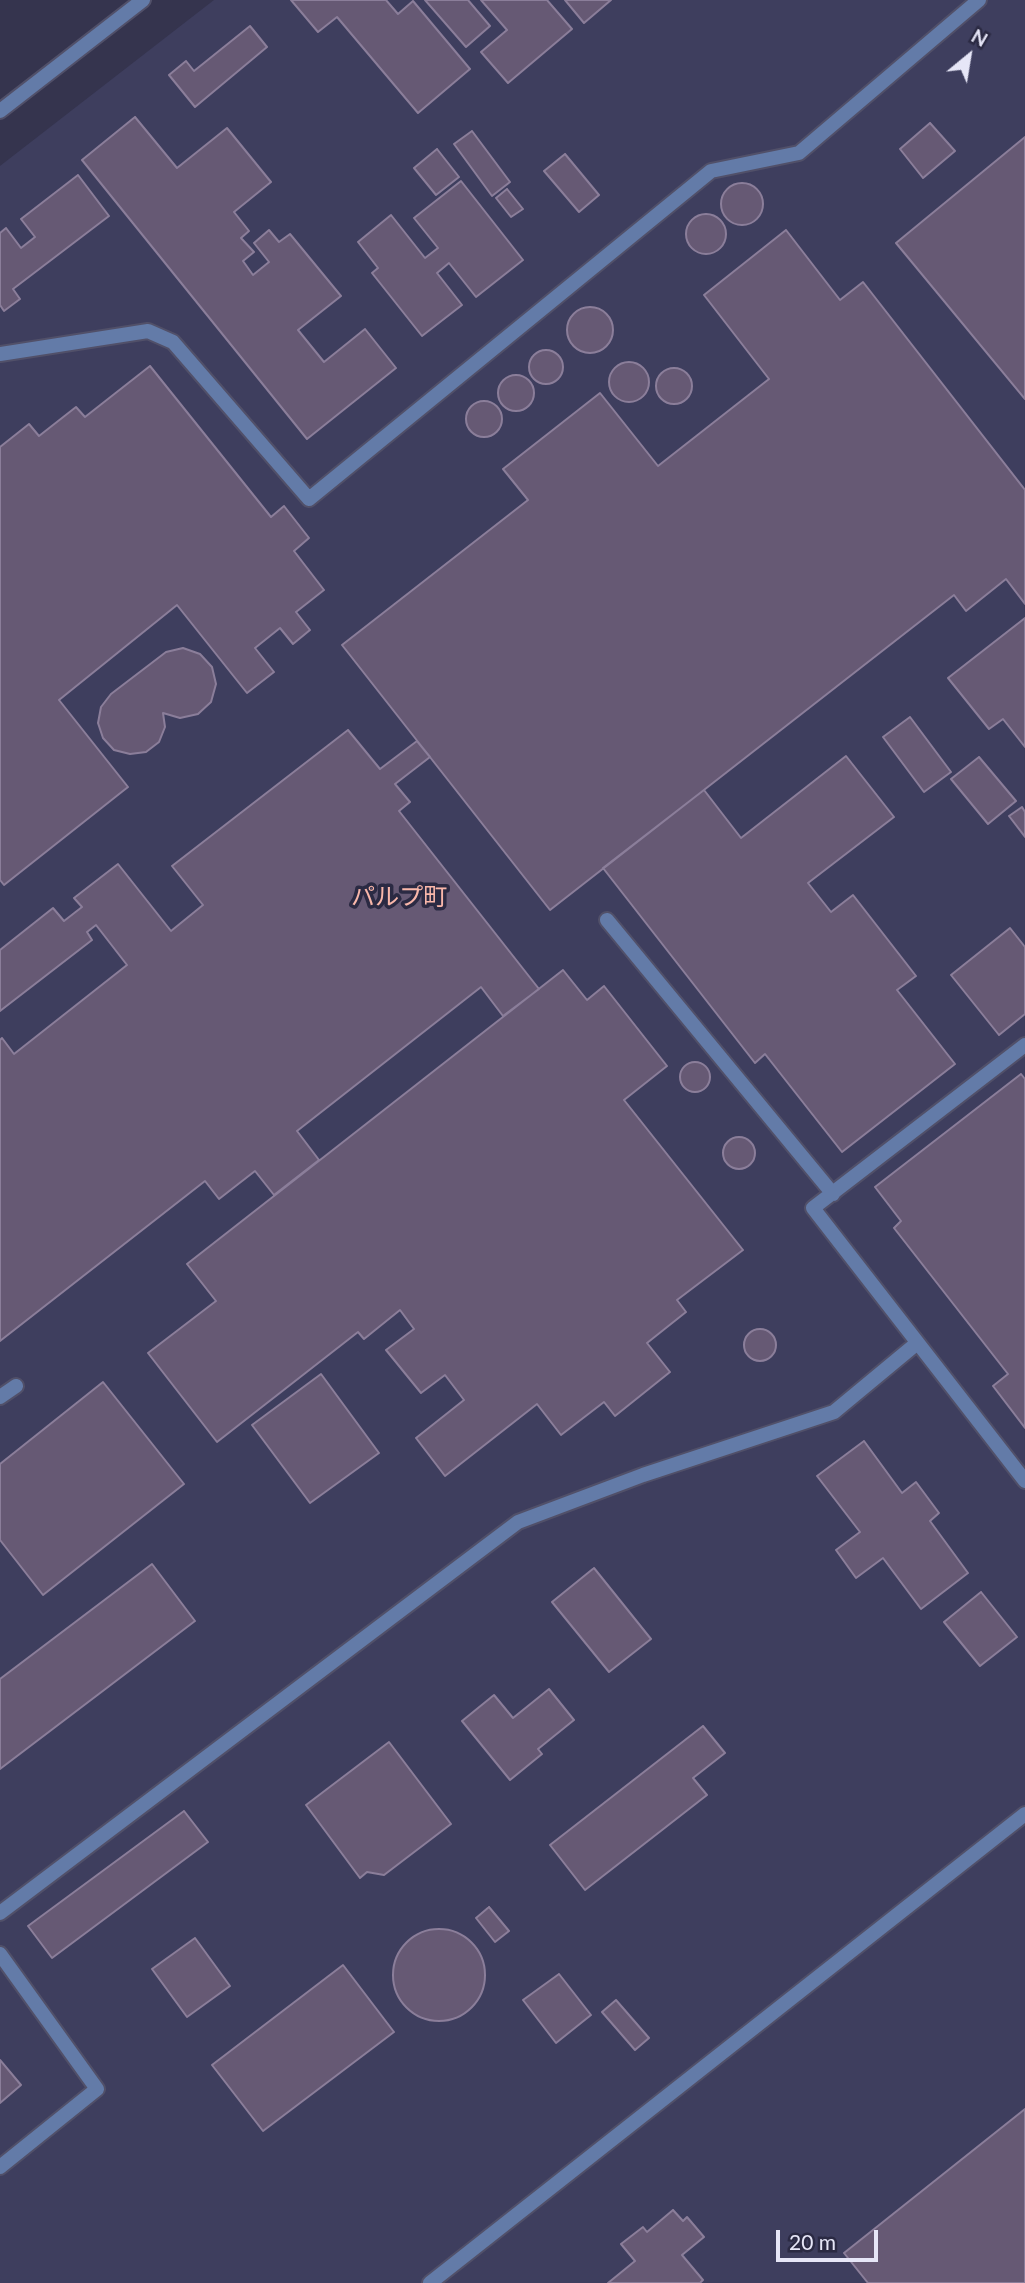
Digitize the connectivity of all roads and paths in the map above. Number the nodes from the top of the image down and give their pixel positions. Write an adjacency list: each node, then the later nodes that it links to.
1 (143, 0): 3 (street)
2 (979, 0): 4 (street)
3 (0, 111)
4 (0, 354)
5 (607, 920): 7 (street)
6 (1025, 1045): 7 (street)
7 (833, 1194): 8 (street)
8 (916, 1343): 11 (street); 13 (street)
9 (16, 1386): 10 (street)
10 (0, 1397)
11 (1025, 1481)
12 (1025, 1814): 16 (street)
13 (0, 1913)
14 (0, 1954): 15 (street)
15 (0, 2167)
16 (430, 2283)

